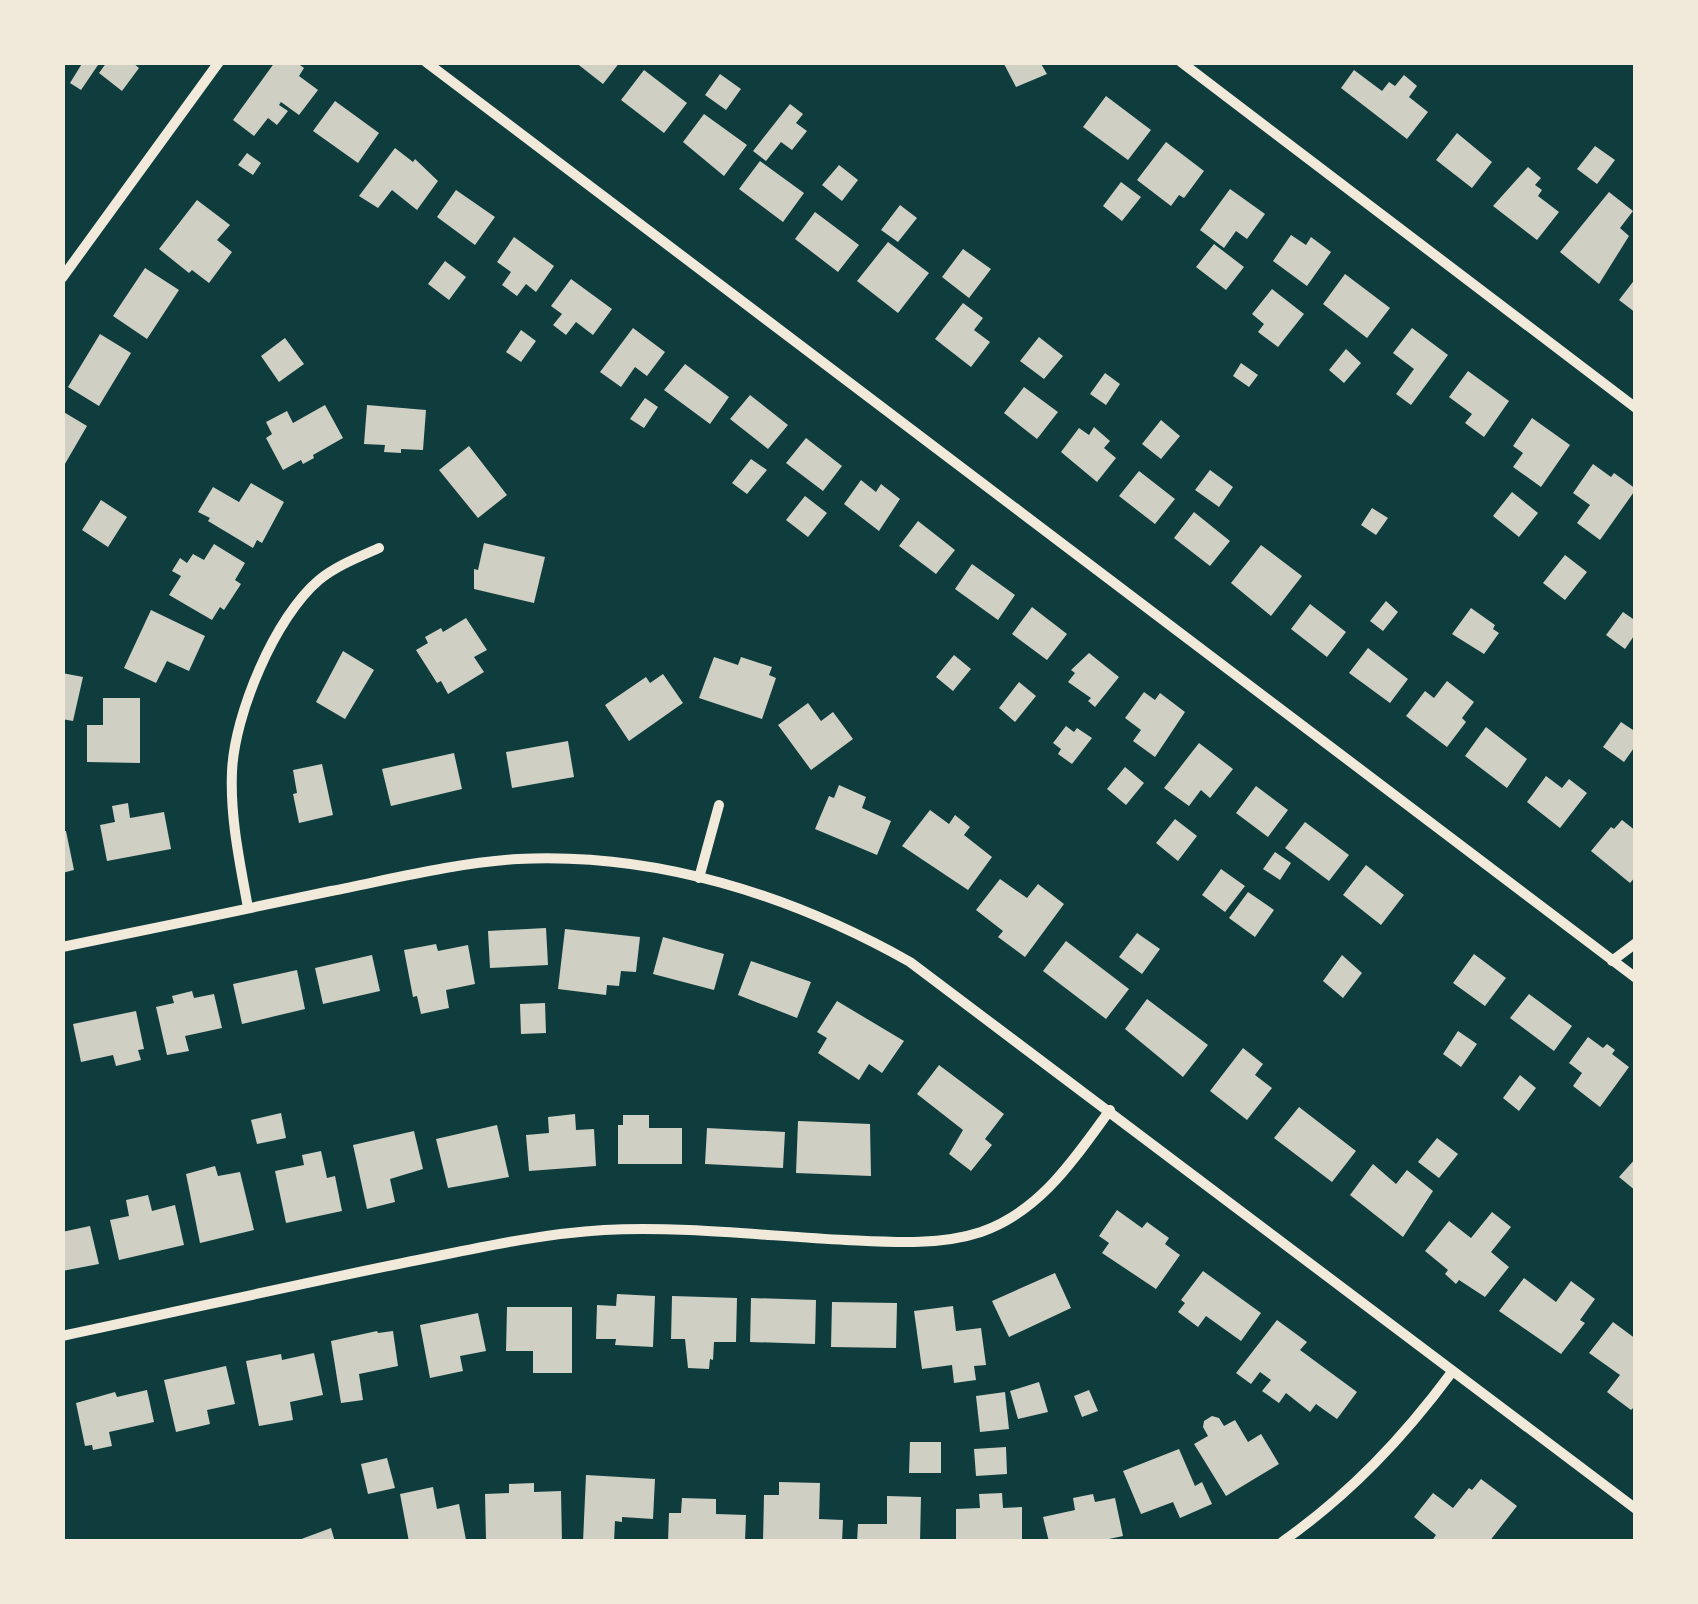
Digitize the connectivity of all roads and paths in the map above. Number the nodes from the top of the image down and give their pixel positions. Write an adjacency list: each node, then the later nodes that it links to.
1 (219, 62): 4 (street)
2 (426, 62): 12 (street)
3 (1181, 62): 5 (street)
4 (62, 278)
5 (1636, 408)
6 (380, 548): 9 (street)
7 (718, 804): 8 (street)
8 (699, 878): 9 (street); 14 (street)
9 (248, 908): 11 (street)
10 (1636, 944): 12 (street)
11 (62, 947)
12 (1612, 960): 13 (street)
13 (1636, 978)
14 (1110, 1110): 15 (street); 16 (street)
15 (62, 1336)
16 (1452, 1372): 17 (street); 18 (street)
17 (1636, 1509)
18 (1282, 1542)

